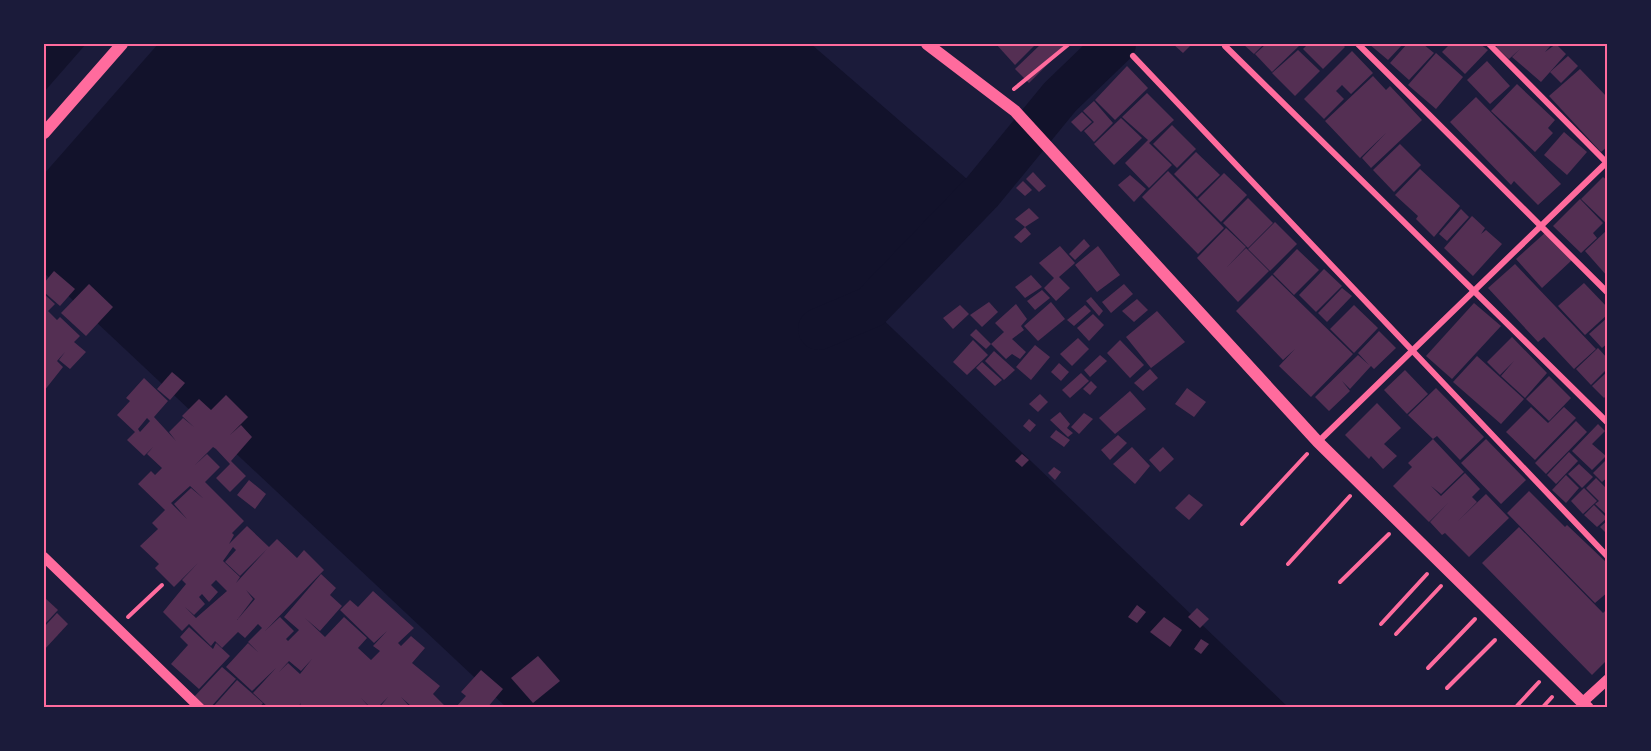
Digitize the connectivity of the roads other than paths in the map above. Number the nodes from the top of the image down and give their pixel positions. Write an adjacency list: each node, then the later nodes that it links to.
1 (122, 44): 7 (main road)
2 (927, 44): 14 (main road)
3 (1358, 44): 9 (street)
4 (1490, 44): 8 (street)
5 (1225, 46): 10 (street)
6 (1133, 56): 12 (street)
7 (44, 133)
8 (1607, 162): 9 (street)
9 (1541, 225): 10 (street); 11 (street)
10 (1473, 292): 12 (street); 13 (street)
11 (1608, 293)
12 (1412, 352): 14 (street); 15 (street)
13 (1608, 423)
14 (1318, 442): 18 (main road)
15 (1608, 556)
16 (44, 557): 19 (street)
17 (1608, 679): 18 (street)
18 (1585, 705)
19 (200, 708)

